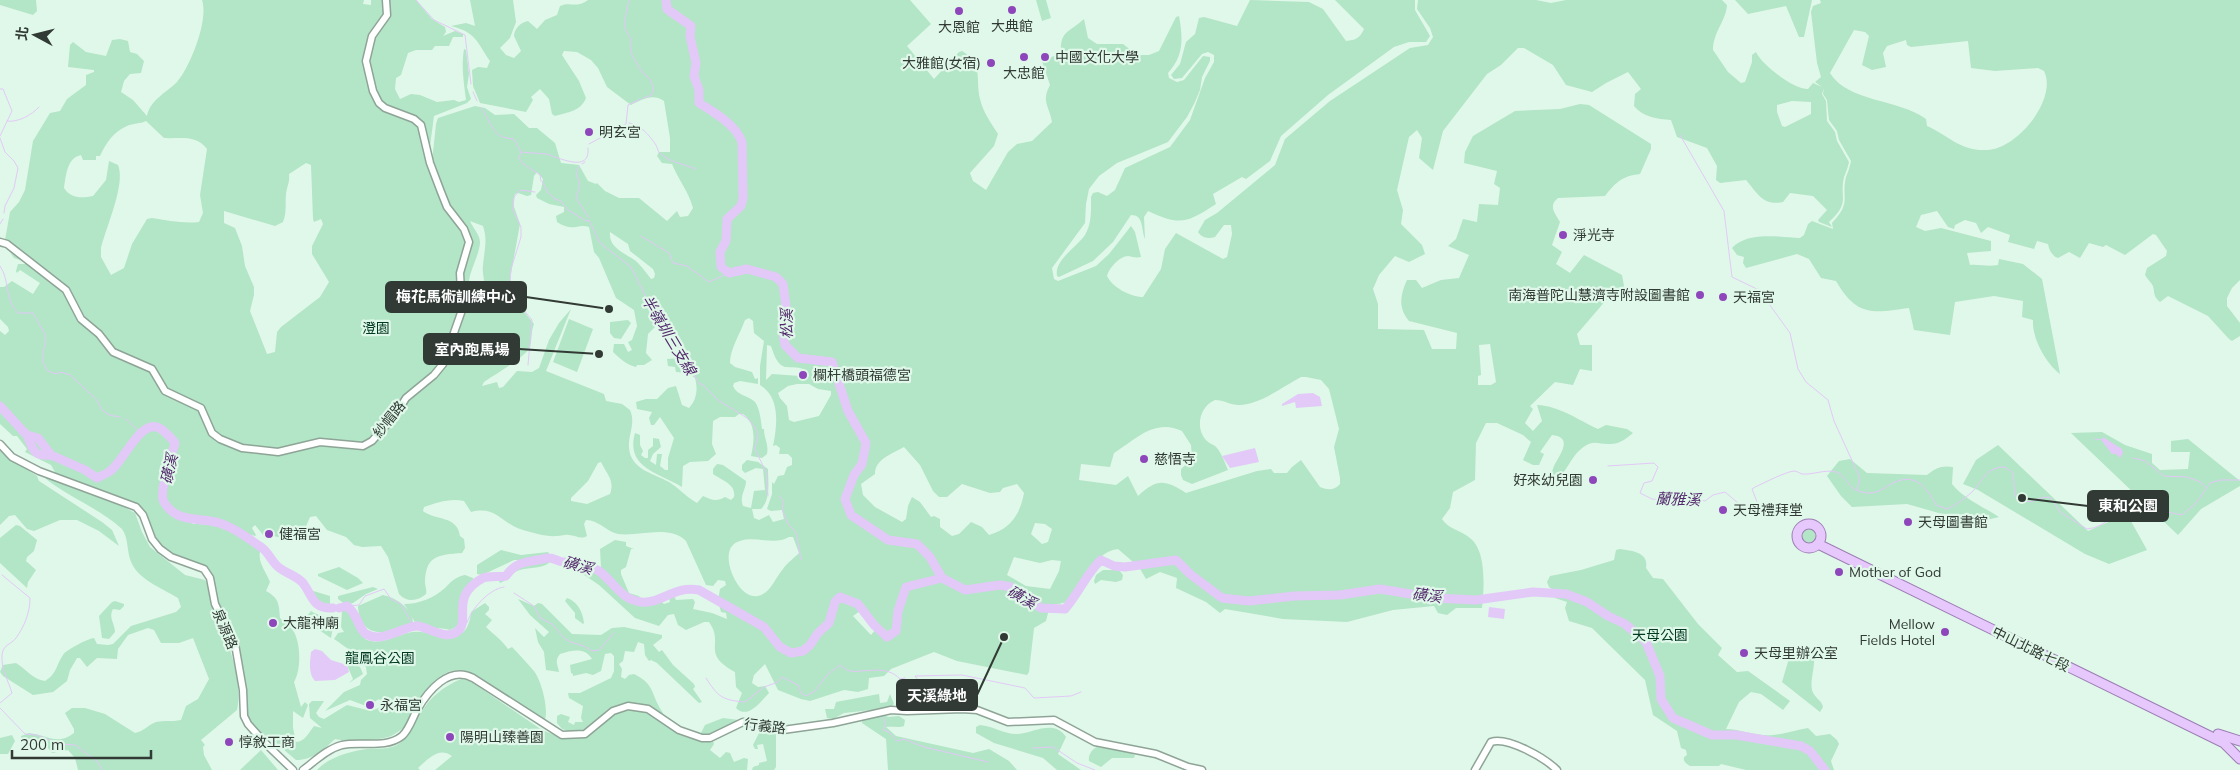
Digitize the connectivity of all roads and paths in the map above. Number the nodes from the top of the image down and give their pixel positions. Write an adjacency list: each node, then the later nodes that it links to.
1 (386, 0): 2 (street, 紗帽路)
2 (0, 242)
3 (0, 444): 6 (street, 泉源路)
4 (2240, 742): 5 (main road, 中山北路七段)
5 (2240, 759)
6 (293, 770)
7 (303, 770): 8 (street, 行義路)
8 (1202, 770)
9 (1476, 770): 10 (street)
10 (1557, 770)

